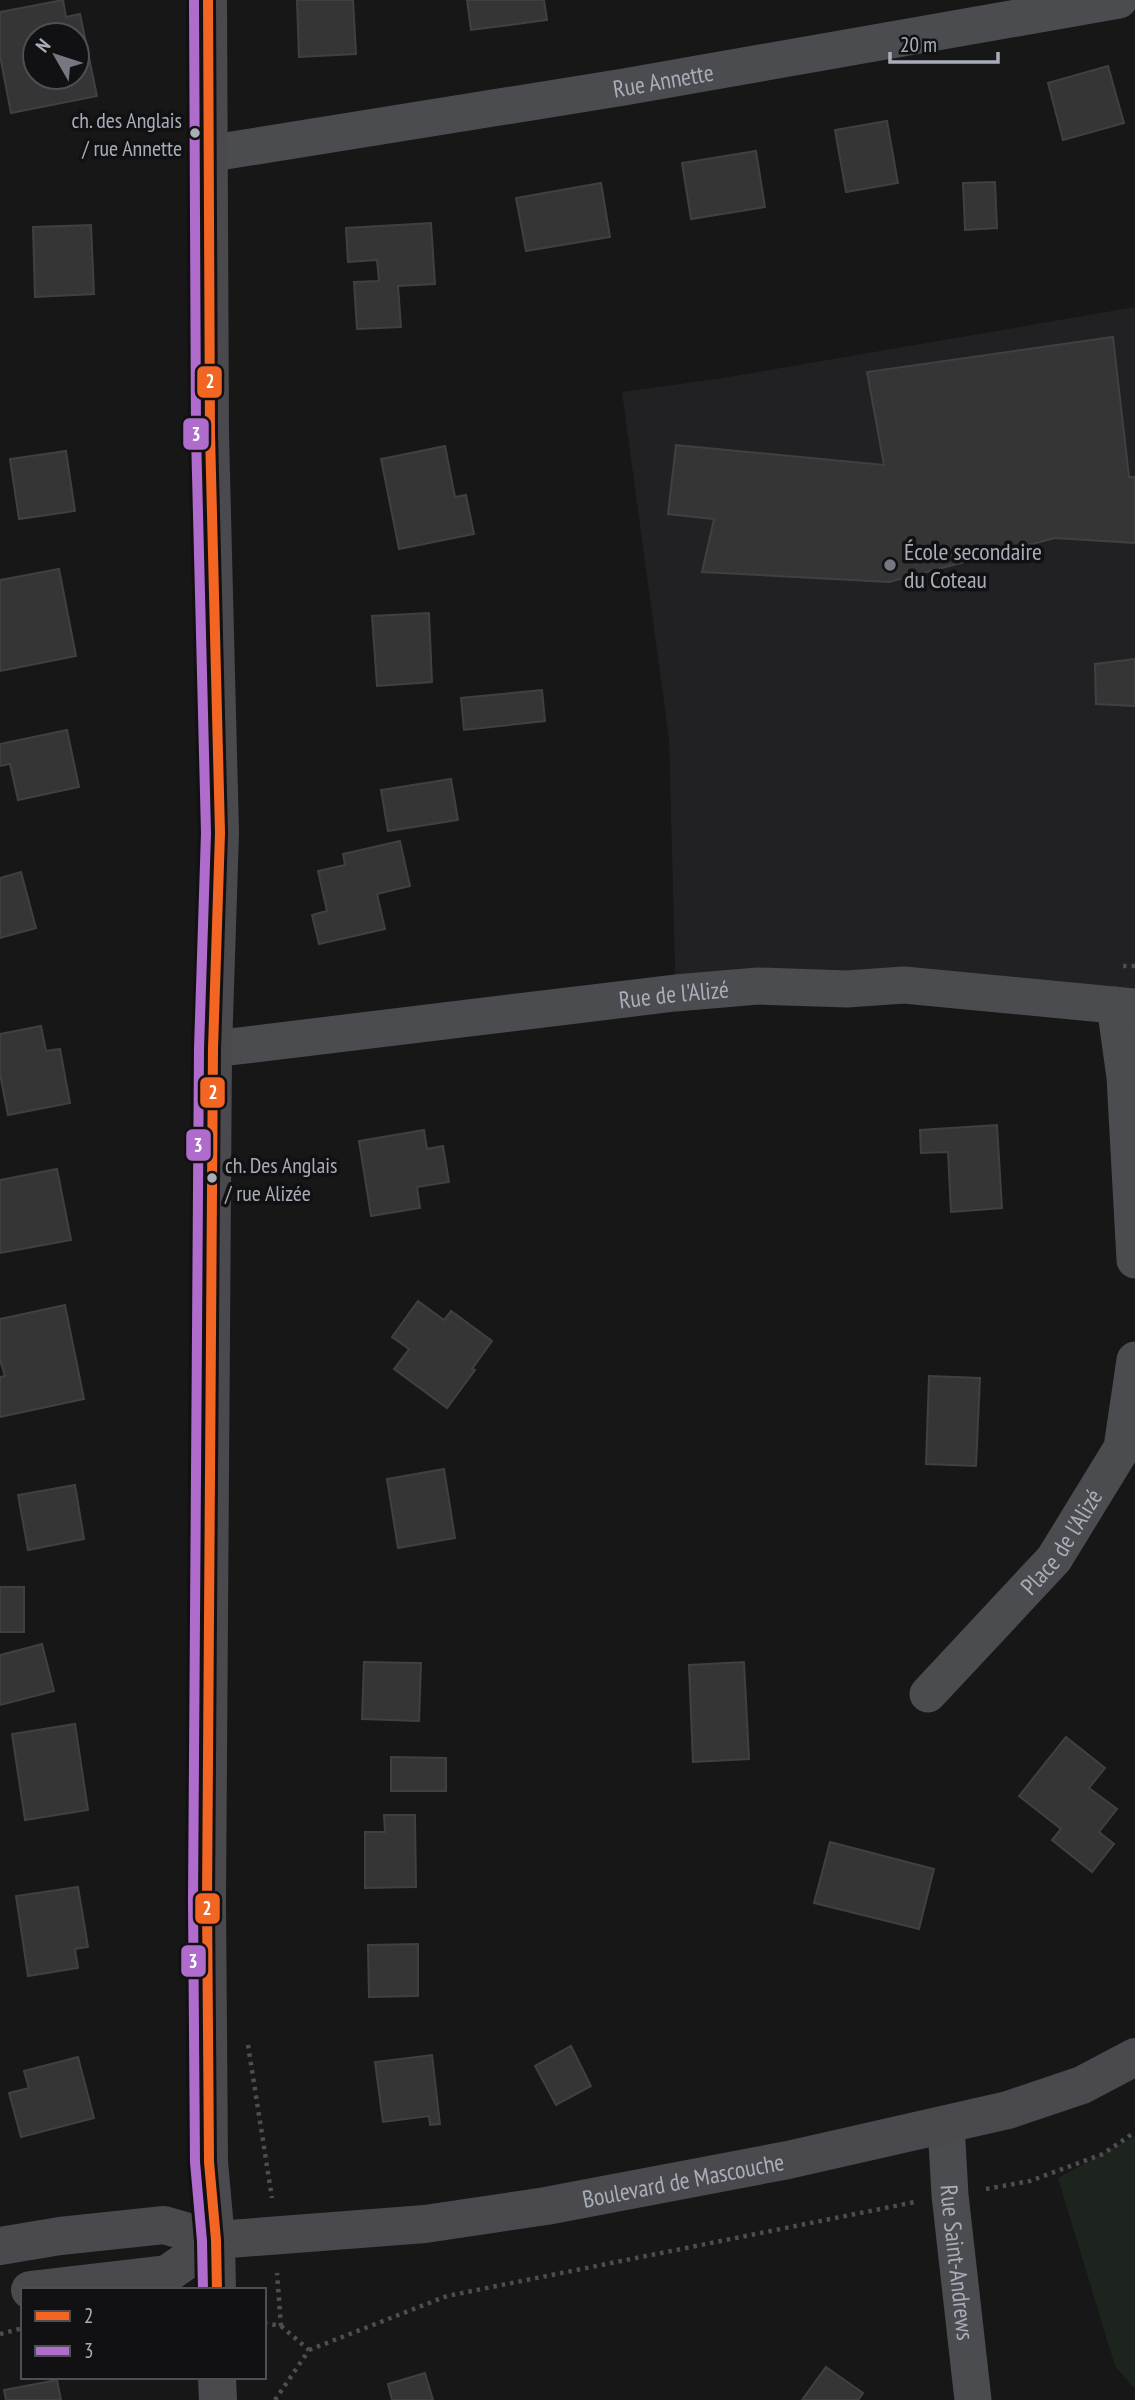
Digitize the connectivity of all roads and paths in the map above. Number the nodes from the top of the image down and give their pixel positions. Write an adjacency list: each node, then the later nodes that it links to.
1 (208, 0): 3 (street)
2 (1119, 0): 3 (street, Rue Annette)
3 (207, 154): 5 (street)
4 (1125, 1006): 5 (street, Rue de l'Alizé); 6 (street)
5 (213, 1049): 14 (street)
6 (1135, 1260)
7 (1135, 1360): 8 (street, Place de l'Alizé)
8 (928, 1694)
9 (1135, 2057): 10 (street, Boulevard de Mascouche)
10 (946, 2125): 14 (street, Boulevard de Mascouche); 27 (street, Rue Saint-Andrews)
11 (1135, 2132): 12 (path)
12 (984, 2189)
13 (915, 2202): 23 (path)
14 (216, 2240): 15 (street, Boulevard de Mascouche); 16 (street); 17 (street)
15 (0, 2246)
16 (47, 2288)
17 (216, 2288)
18 (21, 2291): 19 (street)
19 (0, 2294)
20 (281, 2326): 23 (path)
21 (21, 2329): 22 (path)
22 (0, 2334)
23 (309, 2350): 26 (path)
24 (217, 2379): 25 (street)
25 (218, 2400)
26 (275, 2400)
27 (973, 2400)

